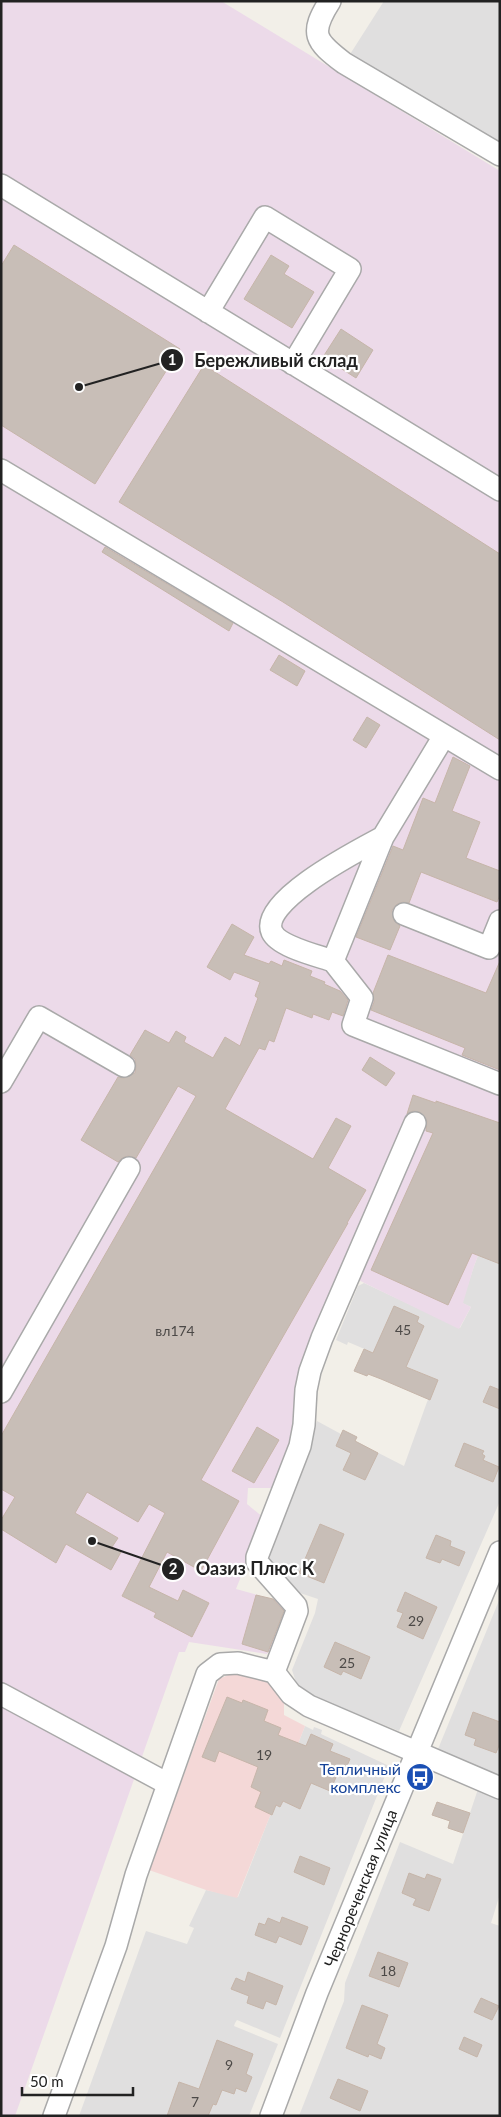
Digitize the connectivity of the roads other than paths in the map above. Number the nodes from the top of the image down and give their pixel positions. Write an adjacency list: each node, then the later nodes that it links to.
1 (330, 1): 2 (street)
2 (500, 155)
3 (1, 185): 4 (street)
4 (208, 312): 5 (street); 5 (street)
5 (293, 364): 7 (street)
6 (1, 470): 8 (street)
7 (500, 490)
8 (444, 736): 9 (street); 10 (street)
9 (500, 769)
10 (383, 836): 13 (street); 13 (street)
11 (404, 914): 12 (street)
12 (500, 921)
13 (334, 961): 16 (street)
14 (124, 1066): 15 (street)
15 (1, 1082)
16 (500, 1084)
17 (414, 1123): 21 (street)
18 (129, 1168): 19 (street)
19 (1, 1392)
20 (500, 1552): 23 (street, Чернореченская улица)
21 (274, 1672): 23 (street); 24 (street)
22 (1, 1694): 24 (street)
23 (416, 1753): 25 (street); 27 (street, Чернореченская улица)
24 (168, 1784): 26 (street)
25 (500, 1788)
26 (54, 2116)
27 (270, 2116)

